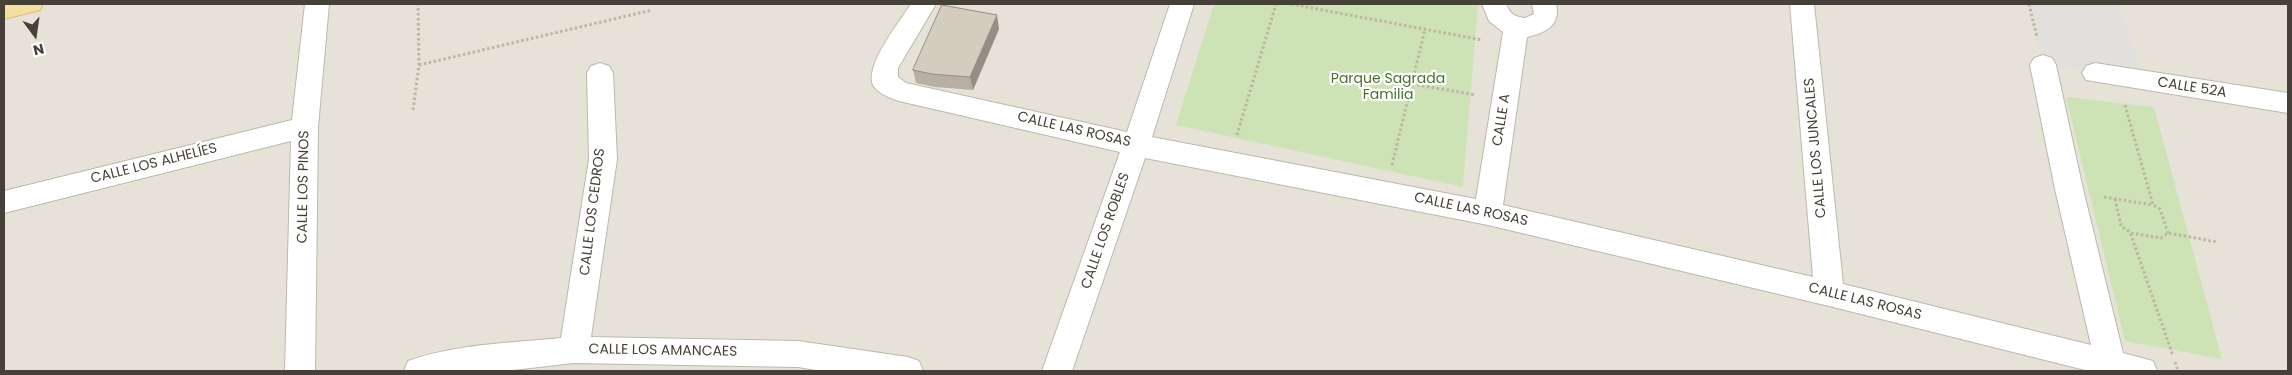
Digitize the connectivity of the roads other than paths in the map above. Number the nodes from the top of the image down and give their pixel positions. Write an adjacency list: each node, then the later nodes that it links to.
1 (31, 4): 8 (main road)
2 (317, 4): 14 (street, CALLE LOS PINOS)
3 (924, 4): 15 (street, CALLE LAS ROSAS)
4 (1182, 4): 15 (street, CALLE LOS ROBLES)
5 (1494, 4): 9 (street)
6 (1544, 4): 9 (street)
7 (1802, 4): 18 (street, CALLE LOS JUNCALES)
8 (4, 10)
9 (1515, 37): 17 (street, CALLE A)
10 (2043, 65): 20 (street)
11 (600, 73): 19 (street, CALLE LOS CEDROS)
12 (2107, 75): 13 (street, CALLE 52A)
13 (2288, 103)
14 (305, 127): 16 (street, CALLE LOS ALHELÍES); 21 (street, CALLE LOS PINOS)
15 (1136, 145): 17 (street, CALLE LAS ROSAS); 24 (street, CALLE LOS ROBLES)
16 (4, 202)
17 (1488, 213): 18 (street, CALLE LAS ROSAS)
18 (1829, 293): 20 (street, CALLE LAS ROSAS)
19 (574, 350): 22 (street, CALLE LOS AMANCAES); 23 (street, CALLE LOS AMANCAES)
20 (2111, 364): 25 (street, CALLE LAS ROSAS)
21 (300, 371)
22 (419, 371)
23 (908, 371)
24 (1057, 371)
25 (2142, 371)

